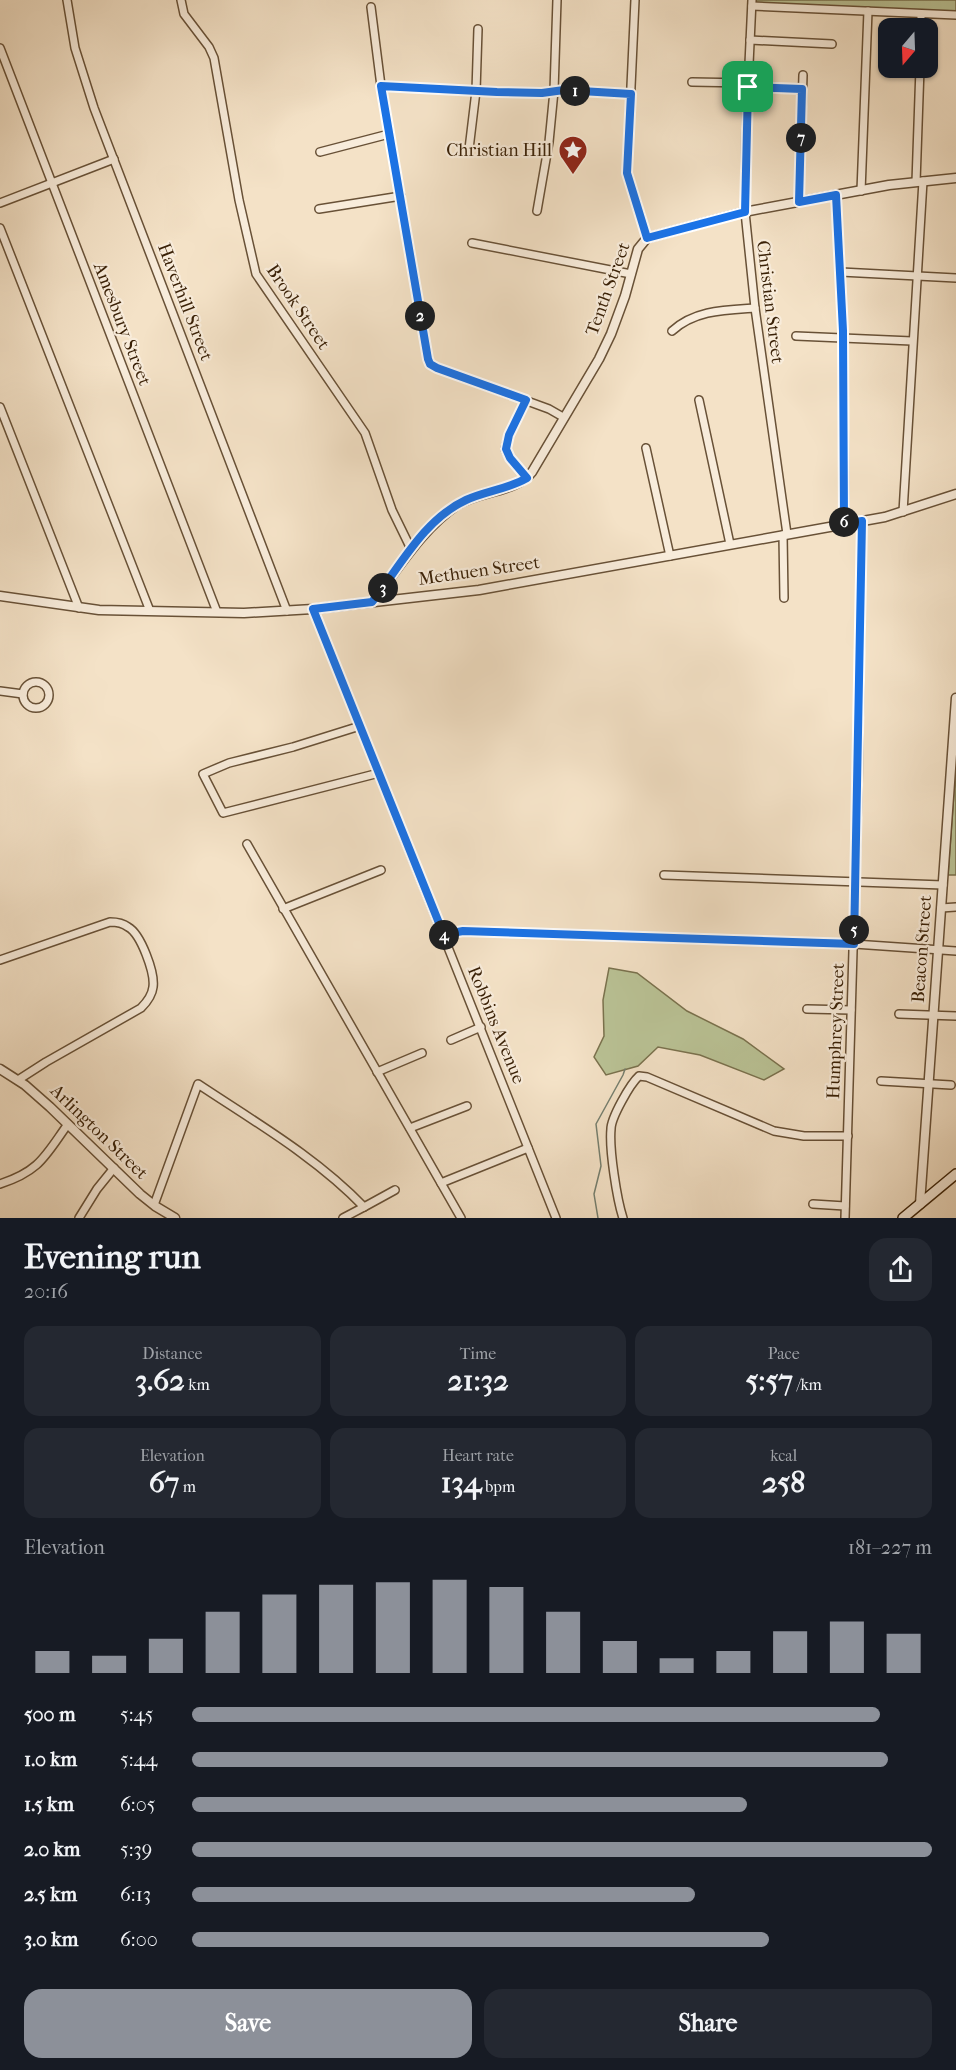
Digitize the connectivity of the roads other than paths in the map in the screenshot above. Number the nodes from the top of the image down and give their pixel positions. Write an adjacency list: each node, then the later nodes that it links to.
1 (67, 0): 27 (street, Haverhill Street)
2 (181, 0): 63 (street, Brook Street)
3 (557, 0): 22 (street)
4 (635, 0): 23 (street)
5 (752, 3): 7 (street); 12 (street, Christian Street)
6 (371, 7): 19 (street)
7 (868, 11): 8 (street); 31 (street)
8 (921, 14): 9 (street); 10 (street)
9 (956, 15)
10 (921, 18)
11 (478, 29): 21 (street)
12 (750, 40): 13 (street); 18 (street, Christian Street)
13 (832, 44)
14 (0, 48): 30 (street, Amesbury Street)
15 (803, 75): 20 (street)
16 (920, 78): 29 (street)
17 (692, 82): 18 (street)
18 (748, 85): 20 (street); 38 (street, Christian Street)
19 (381, 86): 21 (street); 24 (street)
20 (802, 89): 34 (street)
21 (476, 91): 22 (street); 25 (street)
22 (554, 91): 23 (street); 37 (street)
23 (631, 94): 40 (street)
24 (389, 134): 26 (street); 33 (street)
25 (469, 149)
26 (320, 152)
27 (114, 159): 30 (street); 71 (street, Haverhill Street)
28 (956, 178): 29 (street, Tenth Street)
29 (919, 182): 31 (street, Tenth Street); 44 (street)
30 (52, 183): 35 (street); 72 (street, Amesbury Street)
31 (861, 191): 32 (street, Tenth Street)
32 (836, 195): 34 (street, Tenth Street); 42 (street)
33 (401, 196): 36 (street); 51 (street)
34 (799, 202): 38 (street, Tenth Street)
35 (0, 203)
36 (319, 209)
37 (537, 211)
38 (745, 212): 40 (street, Tenth Street); 46 (street, Christian Street)
39 (0, 228): 70 (street)
40 (647, 238): 43 (street, Tenth Street)
41 (472, 243): 43 (street)
42 (841, 272): 44 (street); 49 (street)
43 (631, 274): 54 (street, Tenth Street)
44 (918, 275): 45 (street); 50 (street)
45 (956, 278)
46 (755, 308): 47 (street); 61 (street, Christian Street)
47 (672, 331)
48 (796, 336): 49 (street)
49 (843, 338): 50 (street); 60 (street)
50 (912, 341): 58 (street)
51 (526, 400): 54 (street); 56 (street)
52 (699, 400): 62 (street)
53 (0, 407): 68 (street)
54 (563, 417): 56 (street, Tenth Street)
55 (646, 448): 64 (street)
56 (527, 478): 63 (street)
57 (956, 494): 58 (street, Methuen Street)
58 (903, 512): 59 (street, Methuen Street)
59 (862, 521): 60 (street, Methuen Street); 81 (street, Humphrey Street)
60 (844, 524): 61 (street, Methuen Street)
61 (785, 535): 62 (street, Methuen Street); 66 (street, Christian Street)
62 (730, 544): 64 (street, Methuen Street)
63 (411, 549): 67 (street)
64 (670, 556): 67 (street, Methuen Street)
65 (0, 596): 68 (street, Methuen Street)
66 (784, 598)
67 (372, 602): 69 (street, Methuen Street)
68 (79, 608): 70 (street, Methuen Street)
69 (313, 609): 71 (street, Methuen Street); 76 (street, Robbins Avenue)
70 (150, 611): 72 (street, Methuen Street)
71 (287, 611): 72 (street, Methuen Street)
72 (217, 612)
73 (0, 690): 74 (street)
74 (23, 694)
75 (956, 698): 82 (street, Beacon Street)
76 (360, 726): 77 (street, Robbins Avenue); 77 (street)
77 (379, 773): 86 (street, Robbins Avenue)
78 (247, 844): 85 (street)
79 (381, 870): 85 (street)
80 (664, 875): 81 (street)
81 (855, 882): 82 (street); 87 (street, Humphrey Street)
82 (943, 885): 83 (street, Beacon Street)
83 (941, 908): 84 (street); 88 (street, Beacon Street)
84 (956, 908)
85 (283, 909): 100 (street)
86 (445, 938): 87 (street); 96 (street, Robbins Avenue)
87 (854, 944): 88 (street); 92 (street, Humphrey Street)
88 (938, 950): 89 (street); 94 (street, Beacon Street)
89 (956, 951)
90 (0, 960): 101 (street)
91 (807, 1009): 92 (street)
92 (850, 1010): 108 (street, Humphrey Street)
93 (899, 1014): 94 (street)
94 (933, 1016): 95 (street); 103 (street, Beacon Street)
95 (956, 1016)
96 (481, 1027): 97 (street); 109 (street, Robbins Avenue)
97 (451, 1040)
98 (422, 1053): 100 (street)
99 (0, 1069): 101 (street, Arlington Street)
100 (377, 1072): 107 (street)
101 (18, 1080): 106 (street, Arlington Street)
102 (881, 1081): 103 (street)
103 (928, 1083): 104 (street); 116 (street, Beacon Street)
104 (951, 1084)
105 (467, 1106): 107 (street)
106 (68, 1124): 110 (street, Arlington Street); 113 (street)
107 (410, 1128): 112 (street)
108 (848, 1136): 118 (street, Humphrey Street); 125 (street)
109 (528, 1148): 112 (street); 124 (street, Robbins Avenue)
110 (114, 1168): 117 (street, Arlington Street); 120 (street)
111 (956, 1174): 116 (main road)
112 (441, 1183): 123 (street)
113 (0, 1184)
114 (395, 1190): 119 (street)
115 (813, 1204): 118 (street)
116 (920, 1204): 127 (main road)
117 (154, 1205): 119 (street); 121 (street, Arlington Street)
118 (845, 1206): 126 (street, Humphrey Street)
119 (364, 1207): 122 (street)
120 (79, 1218)
121 (175, 1218)
122 (344, 1218)
123 (461, 1218)
124 (556, 1218)
125 (623, 1218)
126 (845, 1218)
127 (903, 1218)

